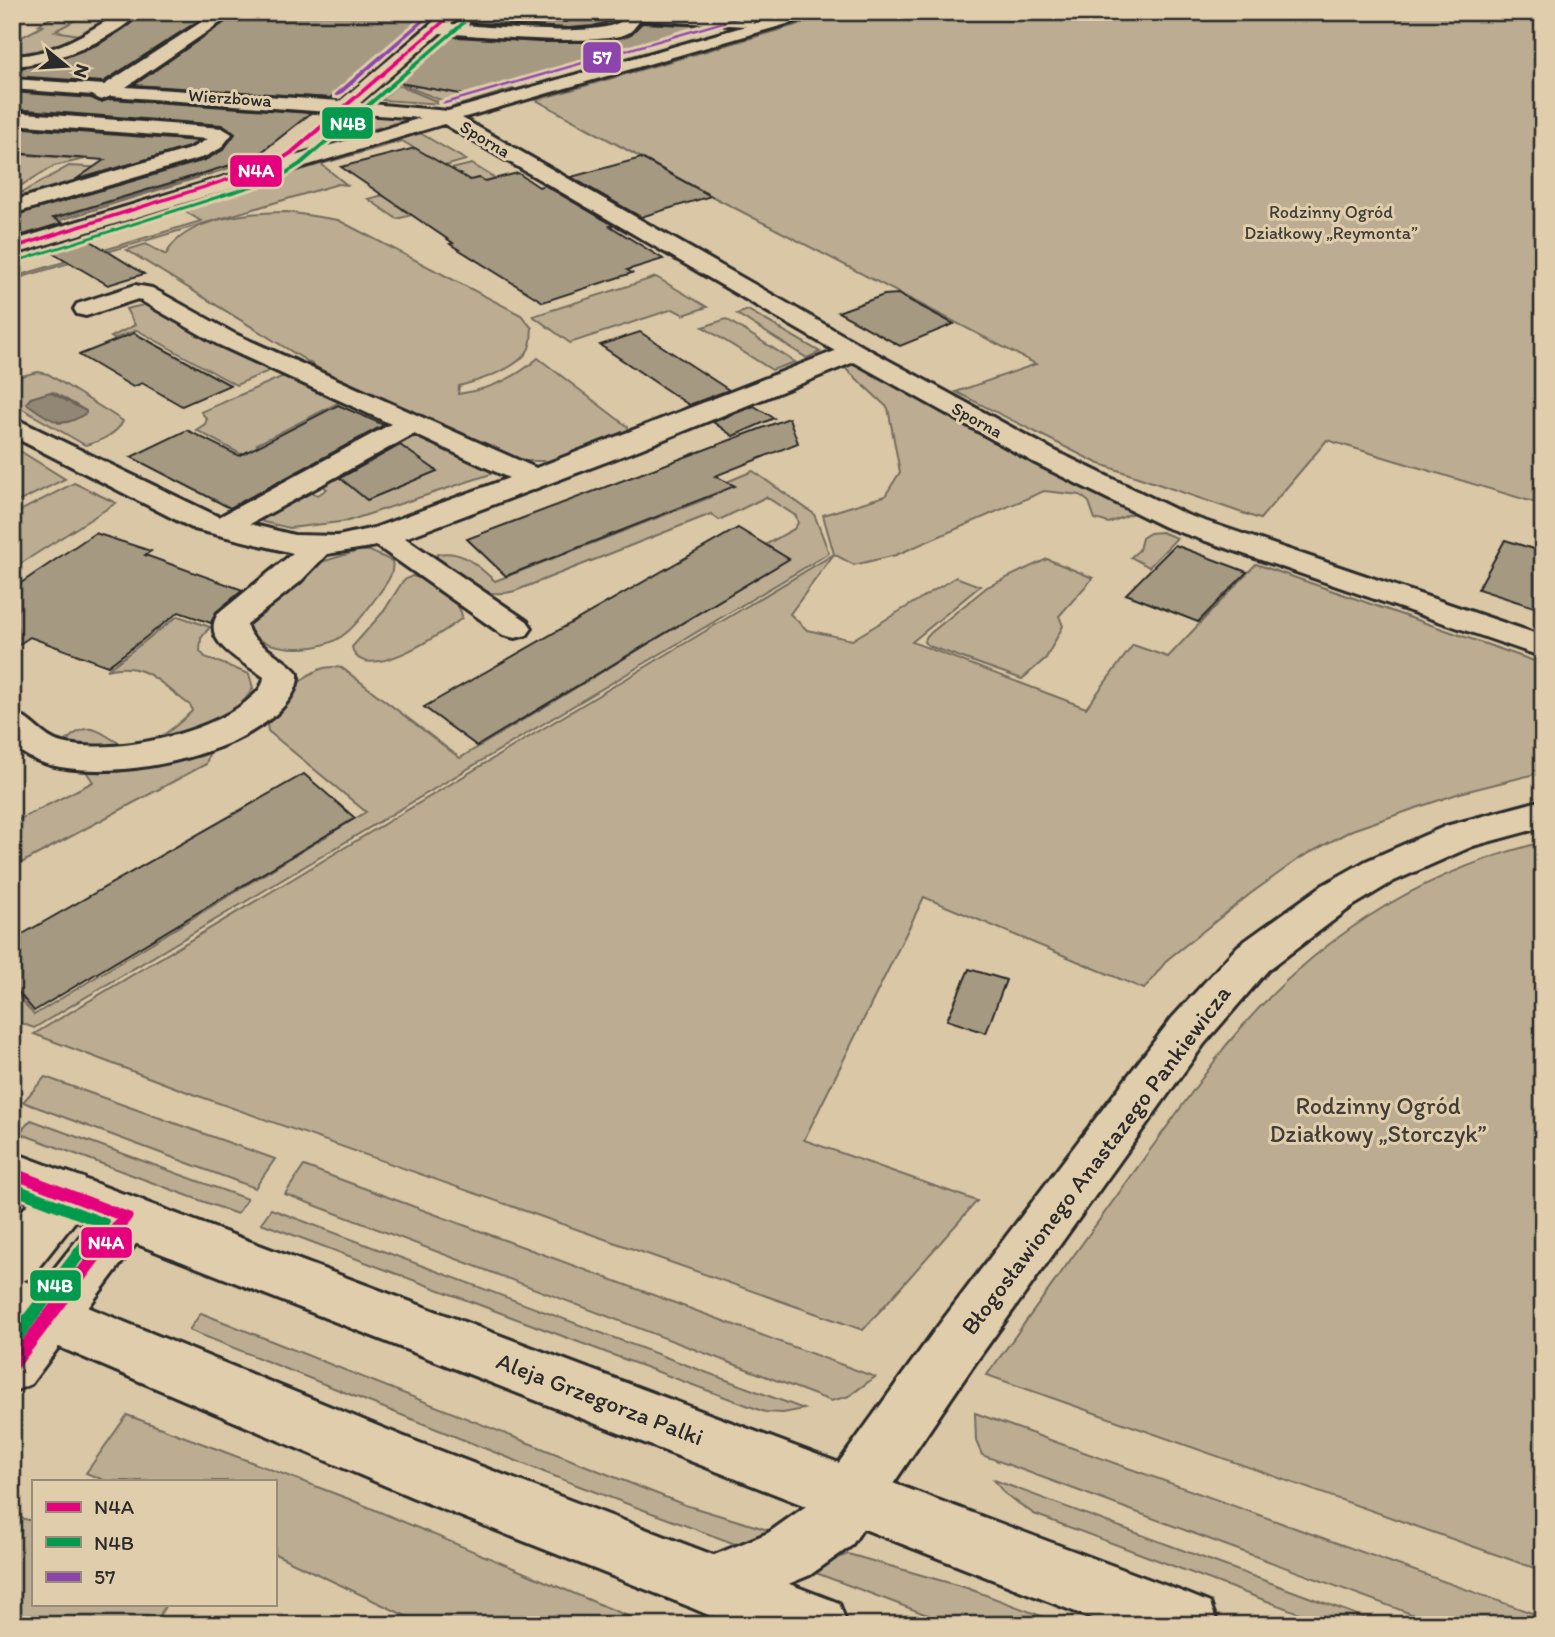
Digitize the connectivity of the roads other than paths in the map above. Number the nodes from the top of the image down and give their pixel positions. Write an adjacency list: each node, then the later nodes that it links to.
1 (132, 12): 9 (street)
2 (228, 12): 11 (street)
3 (455, 12): 8 (street)
4 (589, 12): 6 (street)
5 (812, 12): 7 (street)
6 (636, 15): 7 (street); 8 (street)
7 (765, 25): 13 (street)
8 (437, 28): 12 (street)
9 (12, 61)
10 (12, 84): 11 (street, Wierzbowa)
11 (107, 90): 12 (street, Wierzbowa); 15 (street)
12 (346, 106): 13 (street, Wierzbowa); 16 (street)
13 (447, 116): 16 (street); 20 (street, Sporna)
14 (12, 118): 15 (street)
15 (60, 121): 17 (street)
16 (259, 172): 18 (street)
17 (12, 208)
18 (14, 246)
19 (86, 309): 21 (street)
20 (855, 352): 23 (street); 28 (street, Sporna)
21 (412, 424): 23 (street); 24 (street)
22 (12, 425): 24 (street)
23 (535, 479): 25 (street)
24 (221, 528): 26 (street)
25 (382, 536): 26 (street); 27 (street)
26 (318, 546): 29 (street)
27 (515, 628)
28 (1543, 647)
29 (12, 724)
30 (1543, 813): 37 (street, Błogosławionego Anastazego Pankiewicza)
31 (12, 1173): 32 (street, Aleja Grzegorza Palki)
32 (67, 1194): 33 (street, Aleja Grzegorza Palki); 34 (street)
33 (126, 1217): 35 (street); 37 (street, Aleja Grzegorza Palki)
34 (12, 1261)
35 (31, 1309): 36 (street); 38 (street)
36 (12, 1365)
37 (853, 1496): 38 (street, Błogosławionego Anastazego Pankiewicza); 40 (street, Aleja Grzegorza Palki)
38 (711, 1586): 39 (street)
39 (817, 1625)
40 (1188, 1625)

